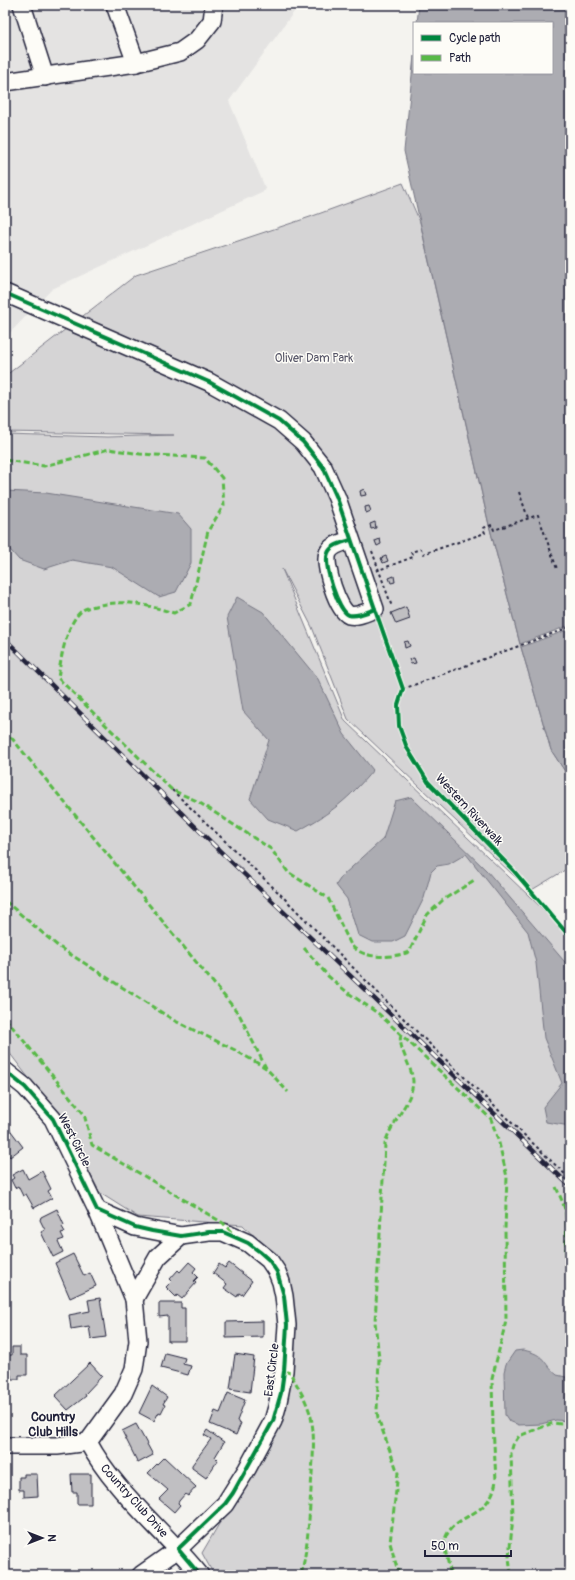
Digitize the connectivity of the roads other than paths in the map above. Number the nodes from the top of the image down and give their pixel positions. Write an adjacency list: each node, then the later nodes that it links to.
1 (22, 5): 5 (street)
2 (115, 5): 4 (street)
3 (214, 5): 4 (street)
4 (136, 63): 5 (street)
5 (45, 77): 6 (street)
6 (5, 82)
7 (5, 293): 8 (street)
8 (350, 540): 8 (street)
9 (5, 1071): 10 (street, West Circle)
10 (96, 1210): 11 (street, East Circle); 12 (street, West Circle)
11 (181, 1236): 12 (street); 15 (street, East Circle)
12 (134, 1299): 13 (street, West Circle)
13 (88, 1442): 14 (street); 15 (street, Country Club Drive)
14 (5, 1446)
15 (178, 1549): 16 (street, East Circle); 17 (street, Country Club Drive)
16 (141, 1575)
17 (200, 1575)

